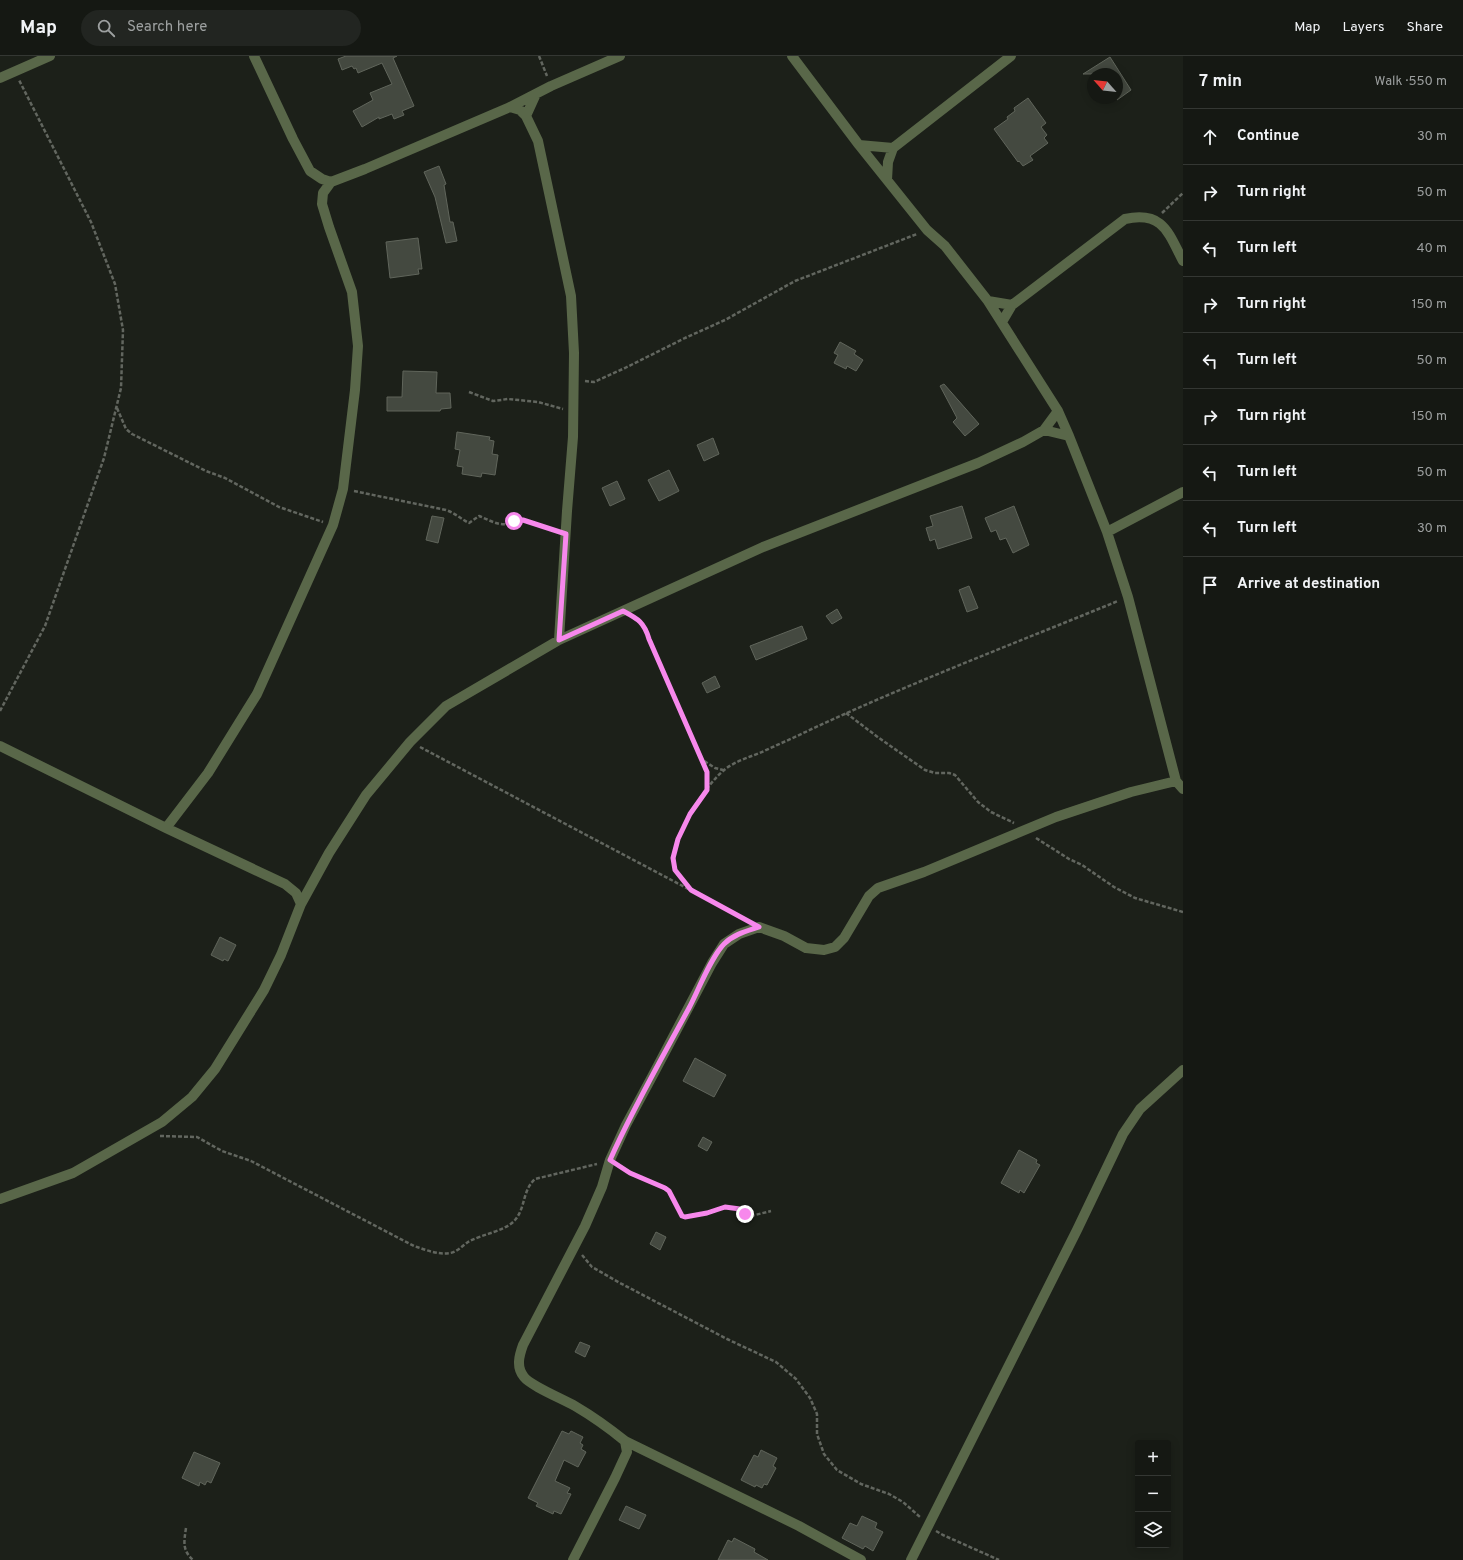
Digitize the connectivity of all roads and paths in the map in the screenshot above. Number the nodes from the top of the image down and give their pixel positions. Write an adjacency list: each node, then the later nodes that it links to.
1 (50, 56): 7 (street)
2 (254, 56): 16 (street)
3 (539, 56): 9 (path)
4 (620, 56): 9 (street)
5 (792, 56): 13 (street)
6 (1011, 56): 14 (street)
7 (14, 71): 8 (street); 26 (path)
8 (0, 78)
9 (551, 86): 10 (street)
10 (536, 94): 11 (street); 12 (street)
11 (510, 107): 12 (street); 16 (street)
12 (526, 116): 24 (street)
13 (859, 145): 14 (street); 15 (street)
14 (893, 148): 15 (street)
15 (887, 180): 19 (street)
16 (331, 182): 31 (street)
17 (1183, 193): 18 (path)
18 (1156, 220): 20 (street); 22 (street)
19 (927, 230): 21 (street); 24 (path)
20 (1183, 261)
21 (988, 301): 22 (street); 23 (street)
22 (1012, 305): 23 (street)
23 (1002, 322): 28 (street)
24 (573, 376): 27 (street)
25 (469, 392): 27 (path)
26 (116, 408): 33 (path); 39 (path)
27 (573, 410): 35 (street)
28 (1058, 411): 29 (street); 30 (street)
29 (1044, 430): 30 (street); 37 (street)
30 (1069, 436): 34 (street)
31 (343, 489): 33 (street); 35 (path)
32 (1183, 492): 34 (street)
33 (333, 525): 48 (street)
34 (1107, 532): 36 (street)
35 (566, 534): 38 (street)
36 (1128, 596): 40 (path); 45 (street)
37 (623, 611): 38 (street); 43 (path)
38 (559, 640): 41 (street)
39 (0, 711)
40 (845, 713): 44 (path); 49 (path)
41 (410, 742): 50 (path); 51 (street)
42 (0, 746): 48 (street)
43 (701, 759): 44 (path); 47 (path)
44 (723, 770): 47 (path)
45 (1176, 781): 46 (street); 49 (street)
46 (1183, 789)
47 (707, 790): 50 (path)
48 (166, 828): 51 (street)
49 (1025, 830): 52 (path); 53 (street)
50 (691, 890): 53 (path)
51 (301, 904): 57 (street)
52 (1183, 912)
53 (759, 927): 56 (street)
54 (1183, 1070): 61 (street)
55 (158, 1136): 56 (path)
56 (610, 1160): 58 (path); 59 (street)
57 (0, 1200)
58 (771, 1211)
59 (575, 1245): 60 (street); 61 (path)
60 (625, 1441): 64 (street); 65 (street)
61 (929, 1526): 66 (street); 67 (path)
62 (186, 1528): 63 (path)
63 (193, 1560)
64 (573, 1560)
65 (861, 1560)
66 (911, 1560)
67 (999, 1560)

